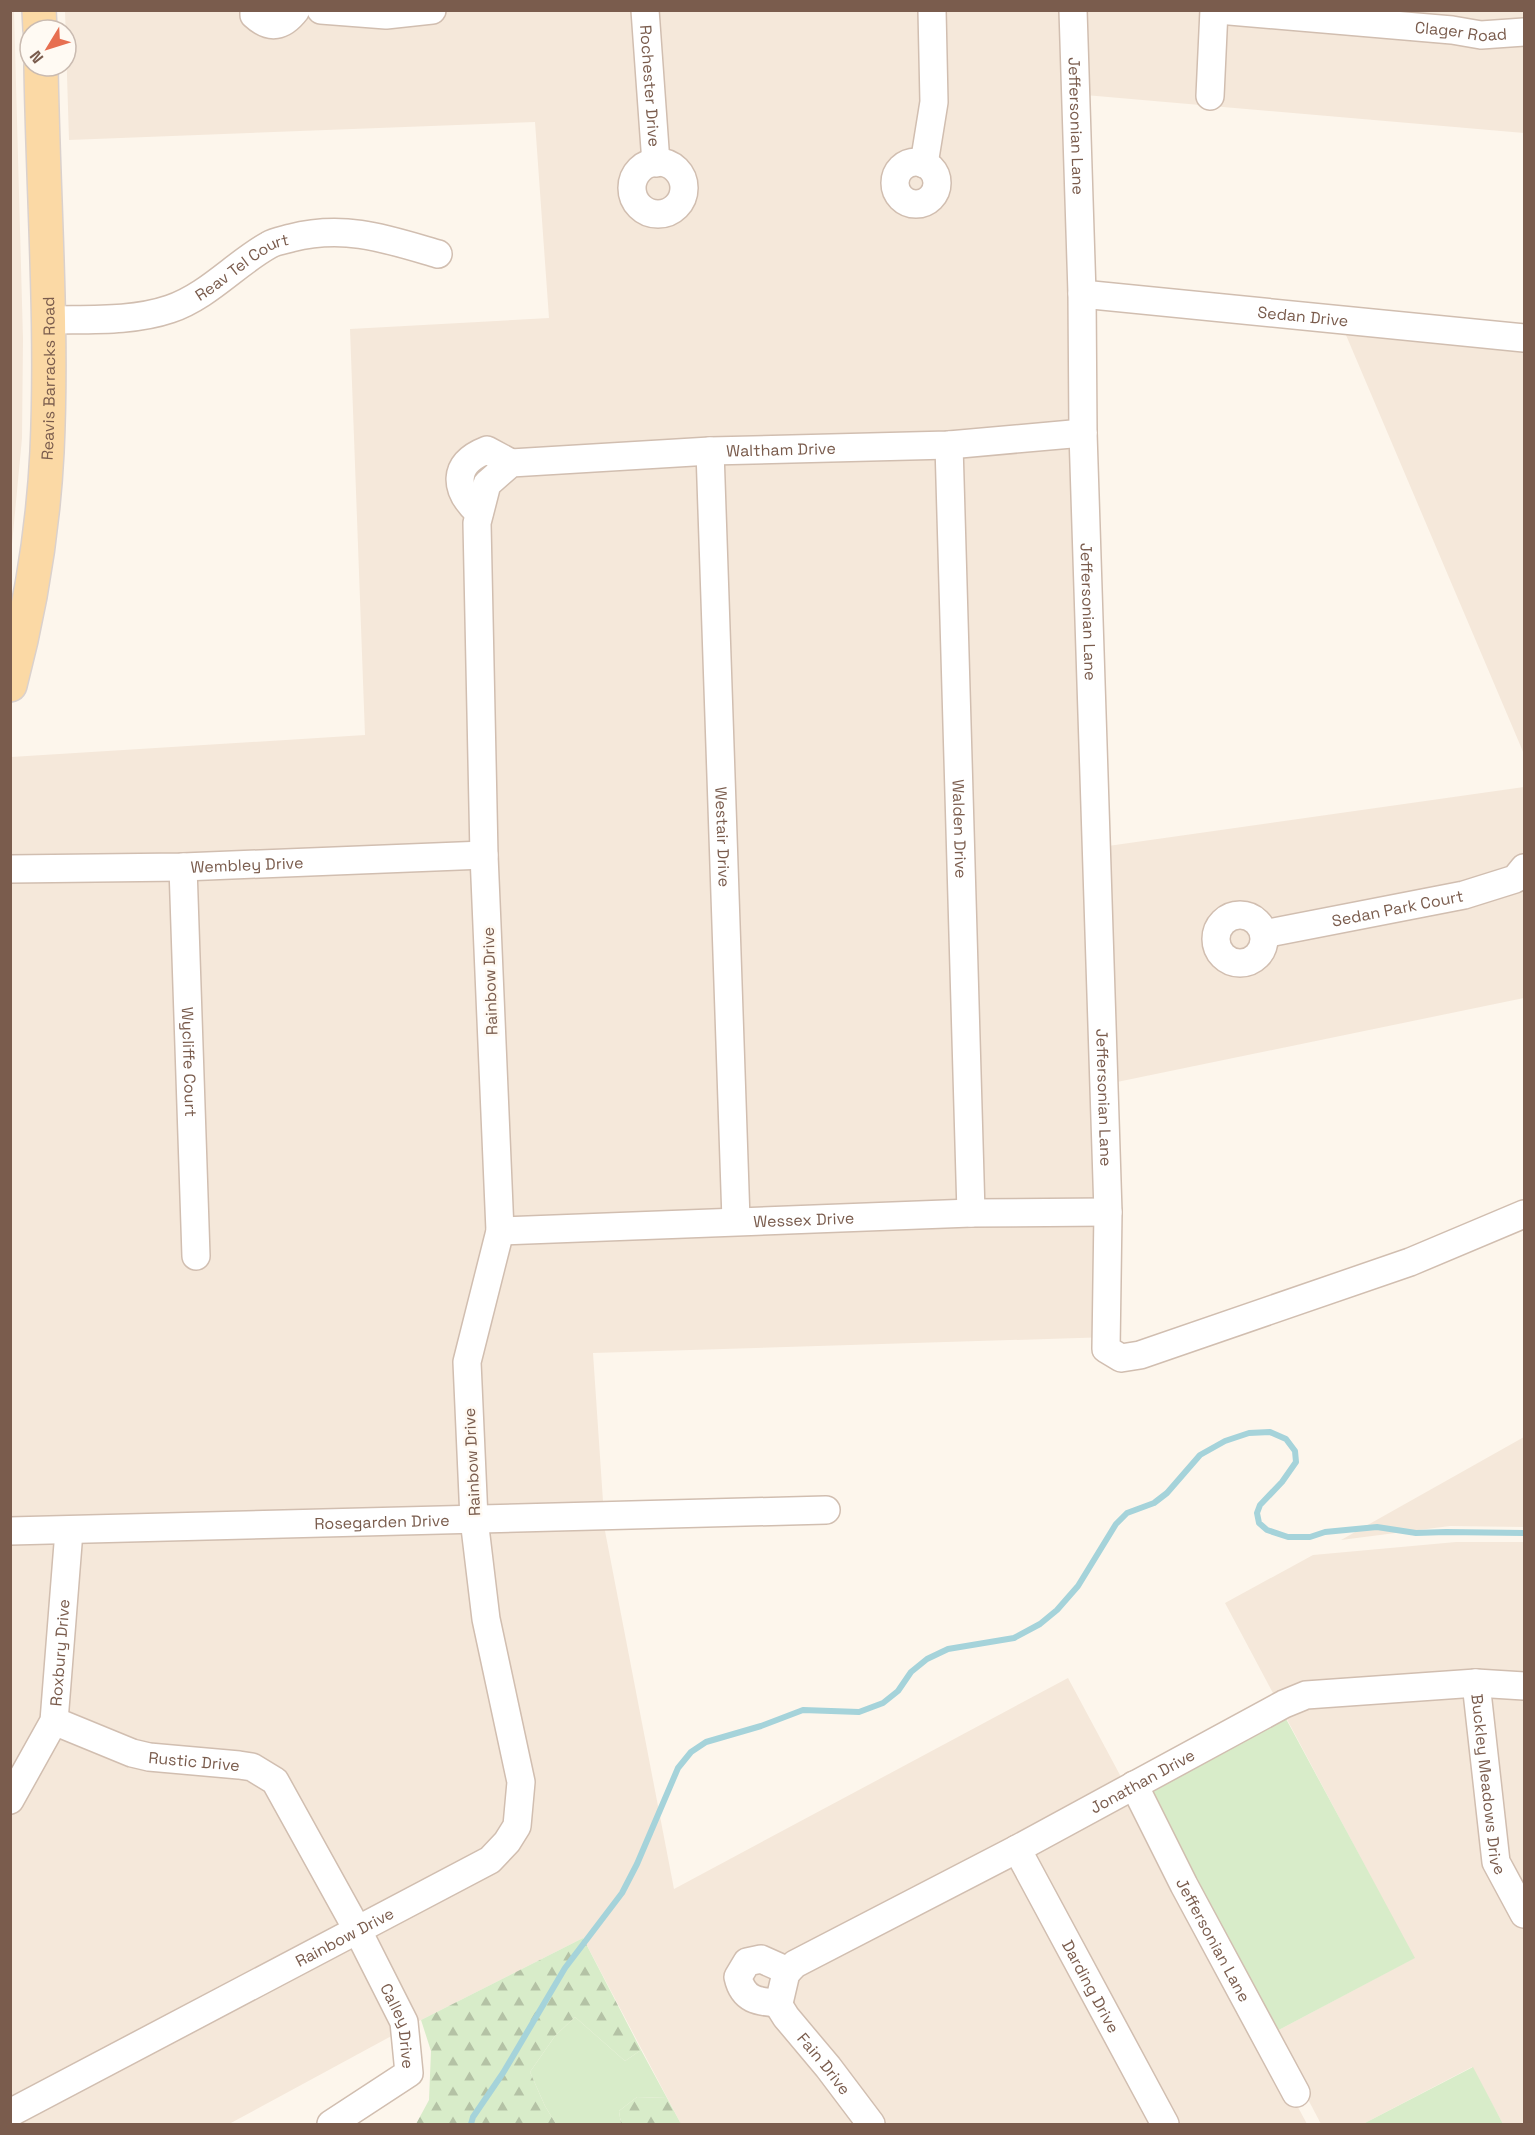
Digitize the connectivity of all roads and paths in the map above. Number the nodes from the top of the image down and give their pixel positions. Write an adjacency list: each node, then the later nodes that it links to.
1 (254, 10): 2 (street)
2 (296, 10)
3 (321, 10): 4 (street)
4 (432, 10)
5 (645, 10): 12 (street, Rochester Drive)
6 (932, 10): 13 (street)
7 (1073, 10): 15 (street, Jeffersonian Lane)
8 (1216, 10): 9 (street, Clager Road); 11 (street)
9 (1524, 32)
10 (41, 78): 16 (main road, Reavis Barracks Road)
11 (1210, 96)
12 (656, 163)
13 (924, 164)
14 (438, 254): 16 (street, Reav Tel Court)
15 (1082, 294): 17 (street, Sedan Drive); 18 (street, Jeffersonian Lane)
16 (48, 321): 23 (main road, Reavis Barracks Road)
17 (1524, 338)
18 (1083, 433): 19 (street, Waltham Drive); 29 (street, Jeffersonian Lane)
19 (949, 445): 20 (street, Waltham Drive); 30 (street, Walden Drive)
20 (710, 452): 21 (street, Waltham Drive); 32 (street, Westair Drive)
21 (512, 463): 22 (street, Rainbow Drive); 22 (street)
22 (480, 513): 24 (street, Rainbow Drive)
23 (10, 685)
24 (484, 855): 25 (street, Wembley Drive); 33 (street, Rainbow Drive)
25 (183, 867): 27 (street, Wembley Drive); 34 (street, Wycliffe Court)
26 (1524, 868): 28 (street, Sedan Park Court)
27 (10, 869)
28 (1264, 934)
29 (1108, 1212): 30 (street, Wessex Drive); 31 (street, Jeffersonian Lane)
30 (971, 1213): 32 (street, Wessex Drive)
31 (1524, 1214)
32 (736, 1220): 33 (street, Wessex Drive)
33 (500, 1231): 36 (street, Rainbow Drive)
34 (196, 1256)
35 (826, 1510): 36 (street, Rosegarden Drive)
36 (474, 1519): 38 (street, Rosegarden Drive); 46 (street, Rainbow Drive)
37 (10, 1531): 38 (street, Rosegarden Drive)
38 (69, 1531): 41 (street, Roxbury Drive)
39 (1476, 1683): 40 (street, Jonathan Drive); 42 (street, Jonathan Drive); 45 (street, Buckley Meadows Drive)
40 (1524, 1686)
41 (54, 1720): 43 (street, Roxbury Drive); 46 (street, Rustic Drive)
42 (1134, 1785): 44 (street, Jonathan Drive); 49 (street, Jeffersonian Lane)
43 (10, 1800)
44 (1017, 1850): 47 (street, Jonathan Drive); 53 (street, Darding Drive)
45 (1524, 1914)
46 (357, 1931): 50 (street, Rainbow Drive); 51 (street, Calley Drive)
47 (788, 1971): 48 (street); 48 (street)
48 (779, 2003): 52 (street, Fain Drive)
49 (1296, 2093)
50 (10, 2113)
51 (331, 2124)
52 (871, 2124)
53 (1165, 2124)

